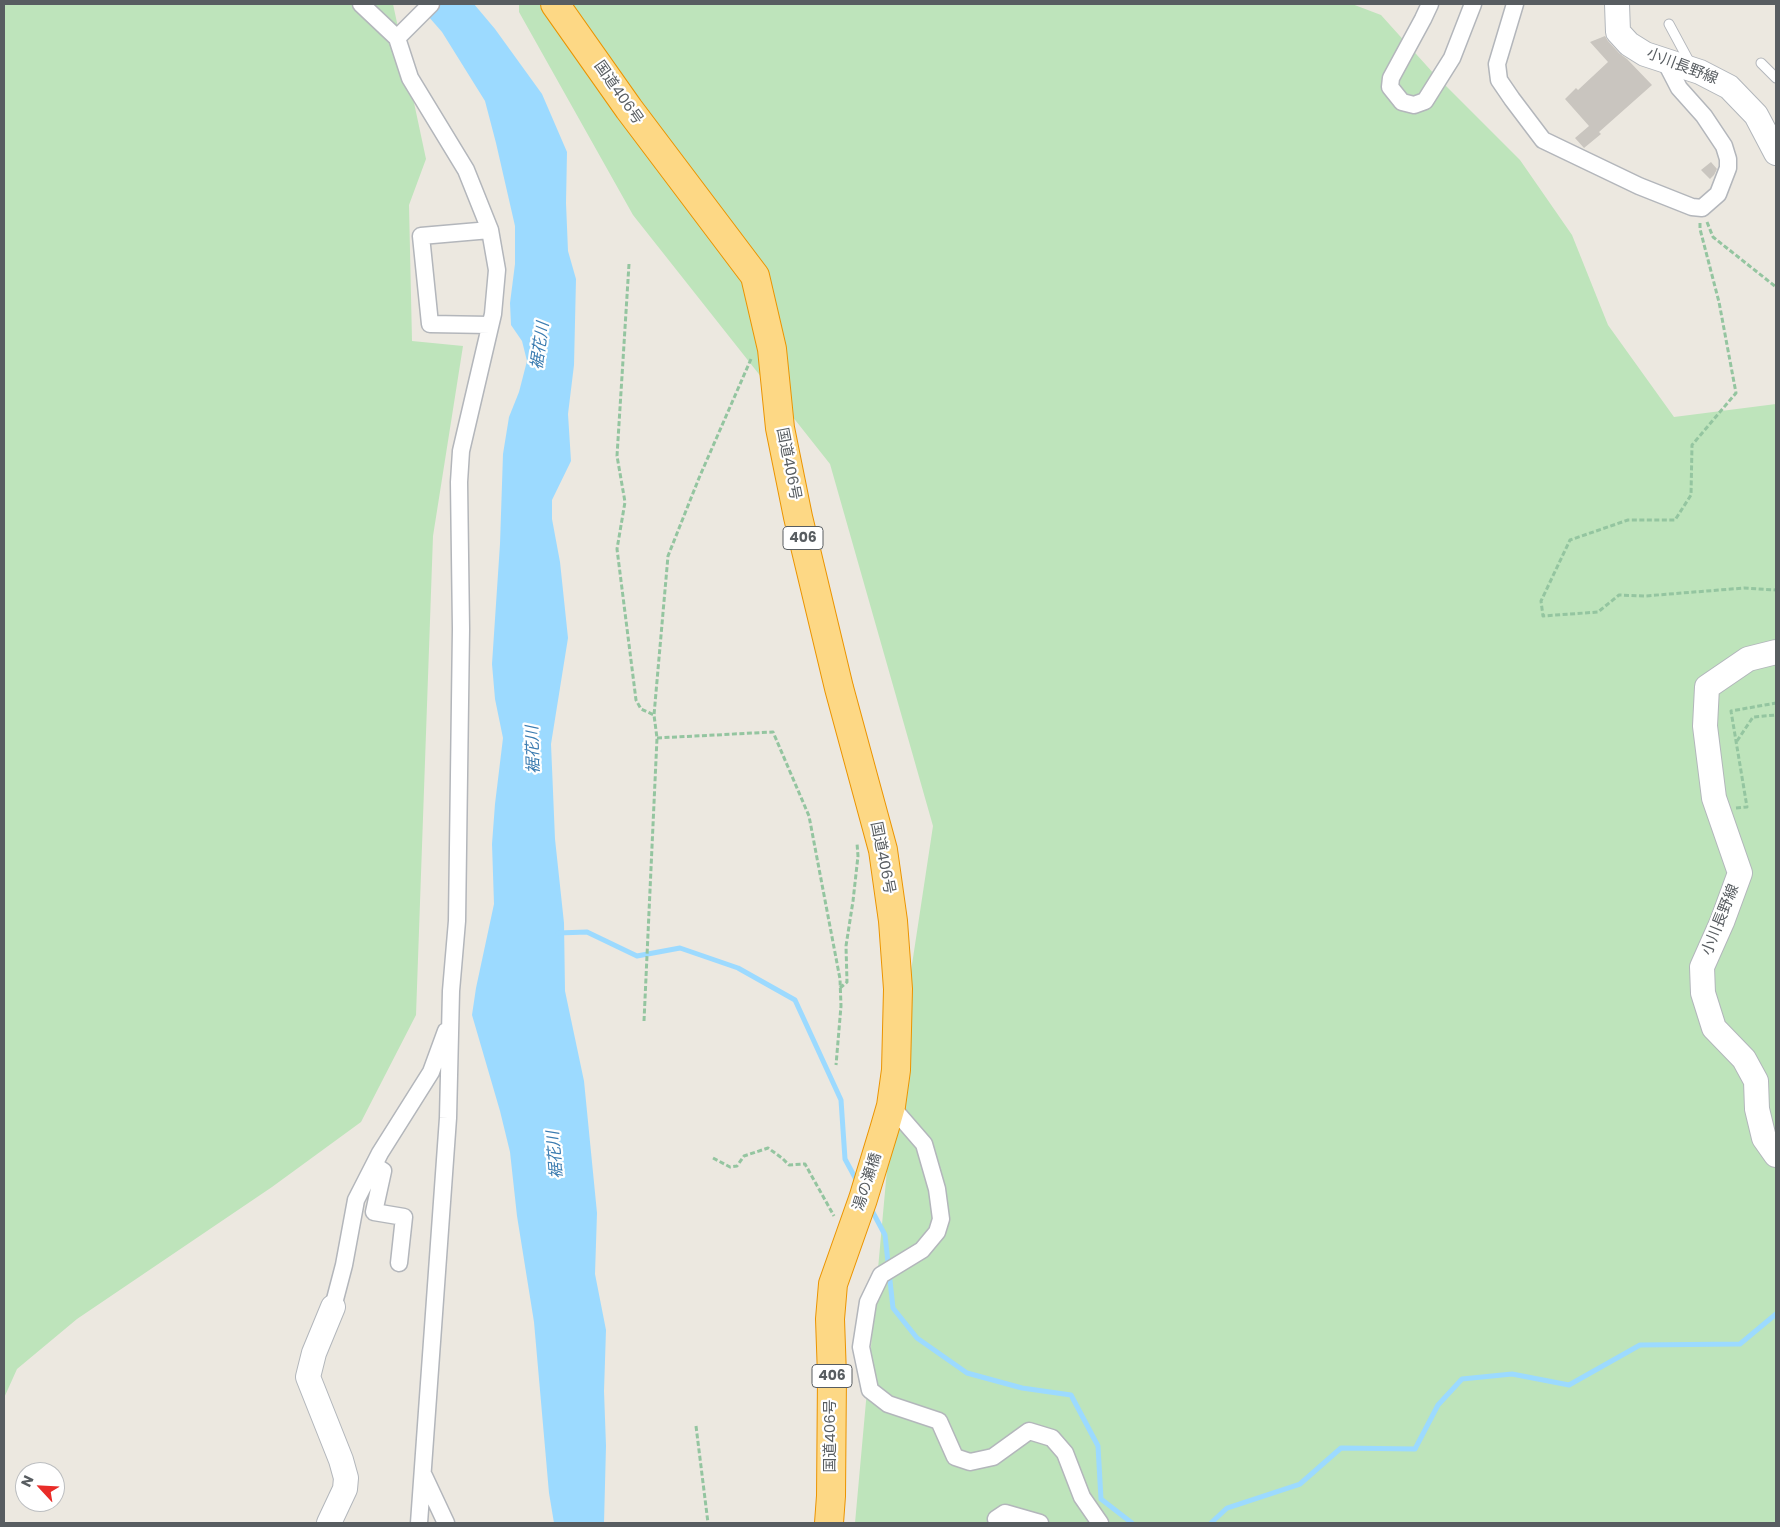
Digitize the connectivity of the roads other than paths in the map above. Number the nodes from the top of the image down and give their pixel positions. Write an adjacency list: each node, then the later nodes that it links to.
1 (361, 4): 9 (street)
2 (431, 4): 9 (street)
3 (555, 4): 19 (highway, 国道406号 / 406)
4 (1430, 4): 5 (street)
5 (1473, 4)
6 (1515, 4): 10 (street)
7 (1618, 4): 10 (main road, 小川長野線)
8 (1669, 24): 12 (lane)
9 (401, 34): 15 (street)
10 (1665, 61): 12 (main road, 小川長野線)
11 (1761, 63): 13 (lane)
12 (1693, 70): 14 (main road, 小川長野線)
13 (1776, 78)
14 (1776, 152)
15 (490, 230): 16 (street); 16 (street)
16 (490, 325): 18 (street)
17 (1776, 652): 20 (main road, 小川長野線)
18 (451, 1017): 21 (street); 25 (street)
19 (888, 1118): 22 (highway, 湯の瀬橋 / 406); 32 (street)
20 (1776, 1155)
21 (374, 1165): 23 (street); 24 (street)
22 (842, 1229): 29 (highway, 国道406号 / 406)
23 (399, 1263)
24 (333, 1307): 26 (main road)
25 (423, 1474): 27 (street); 28 (street)
26 (329, 1523)
27 (419, 1523)
28 (446, 1523)
29 (830, 1523)
30 (998, 1523): 31 (street)
31 (1040, 1523)
32 (1100, 1523)

